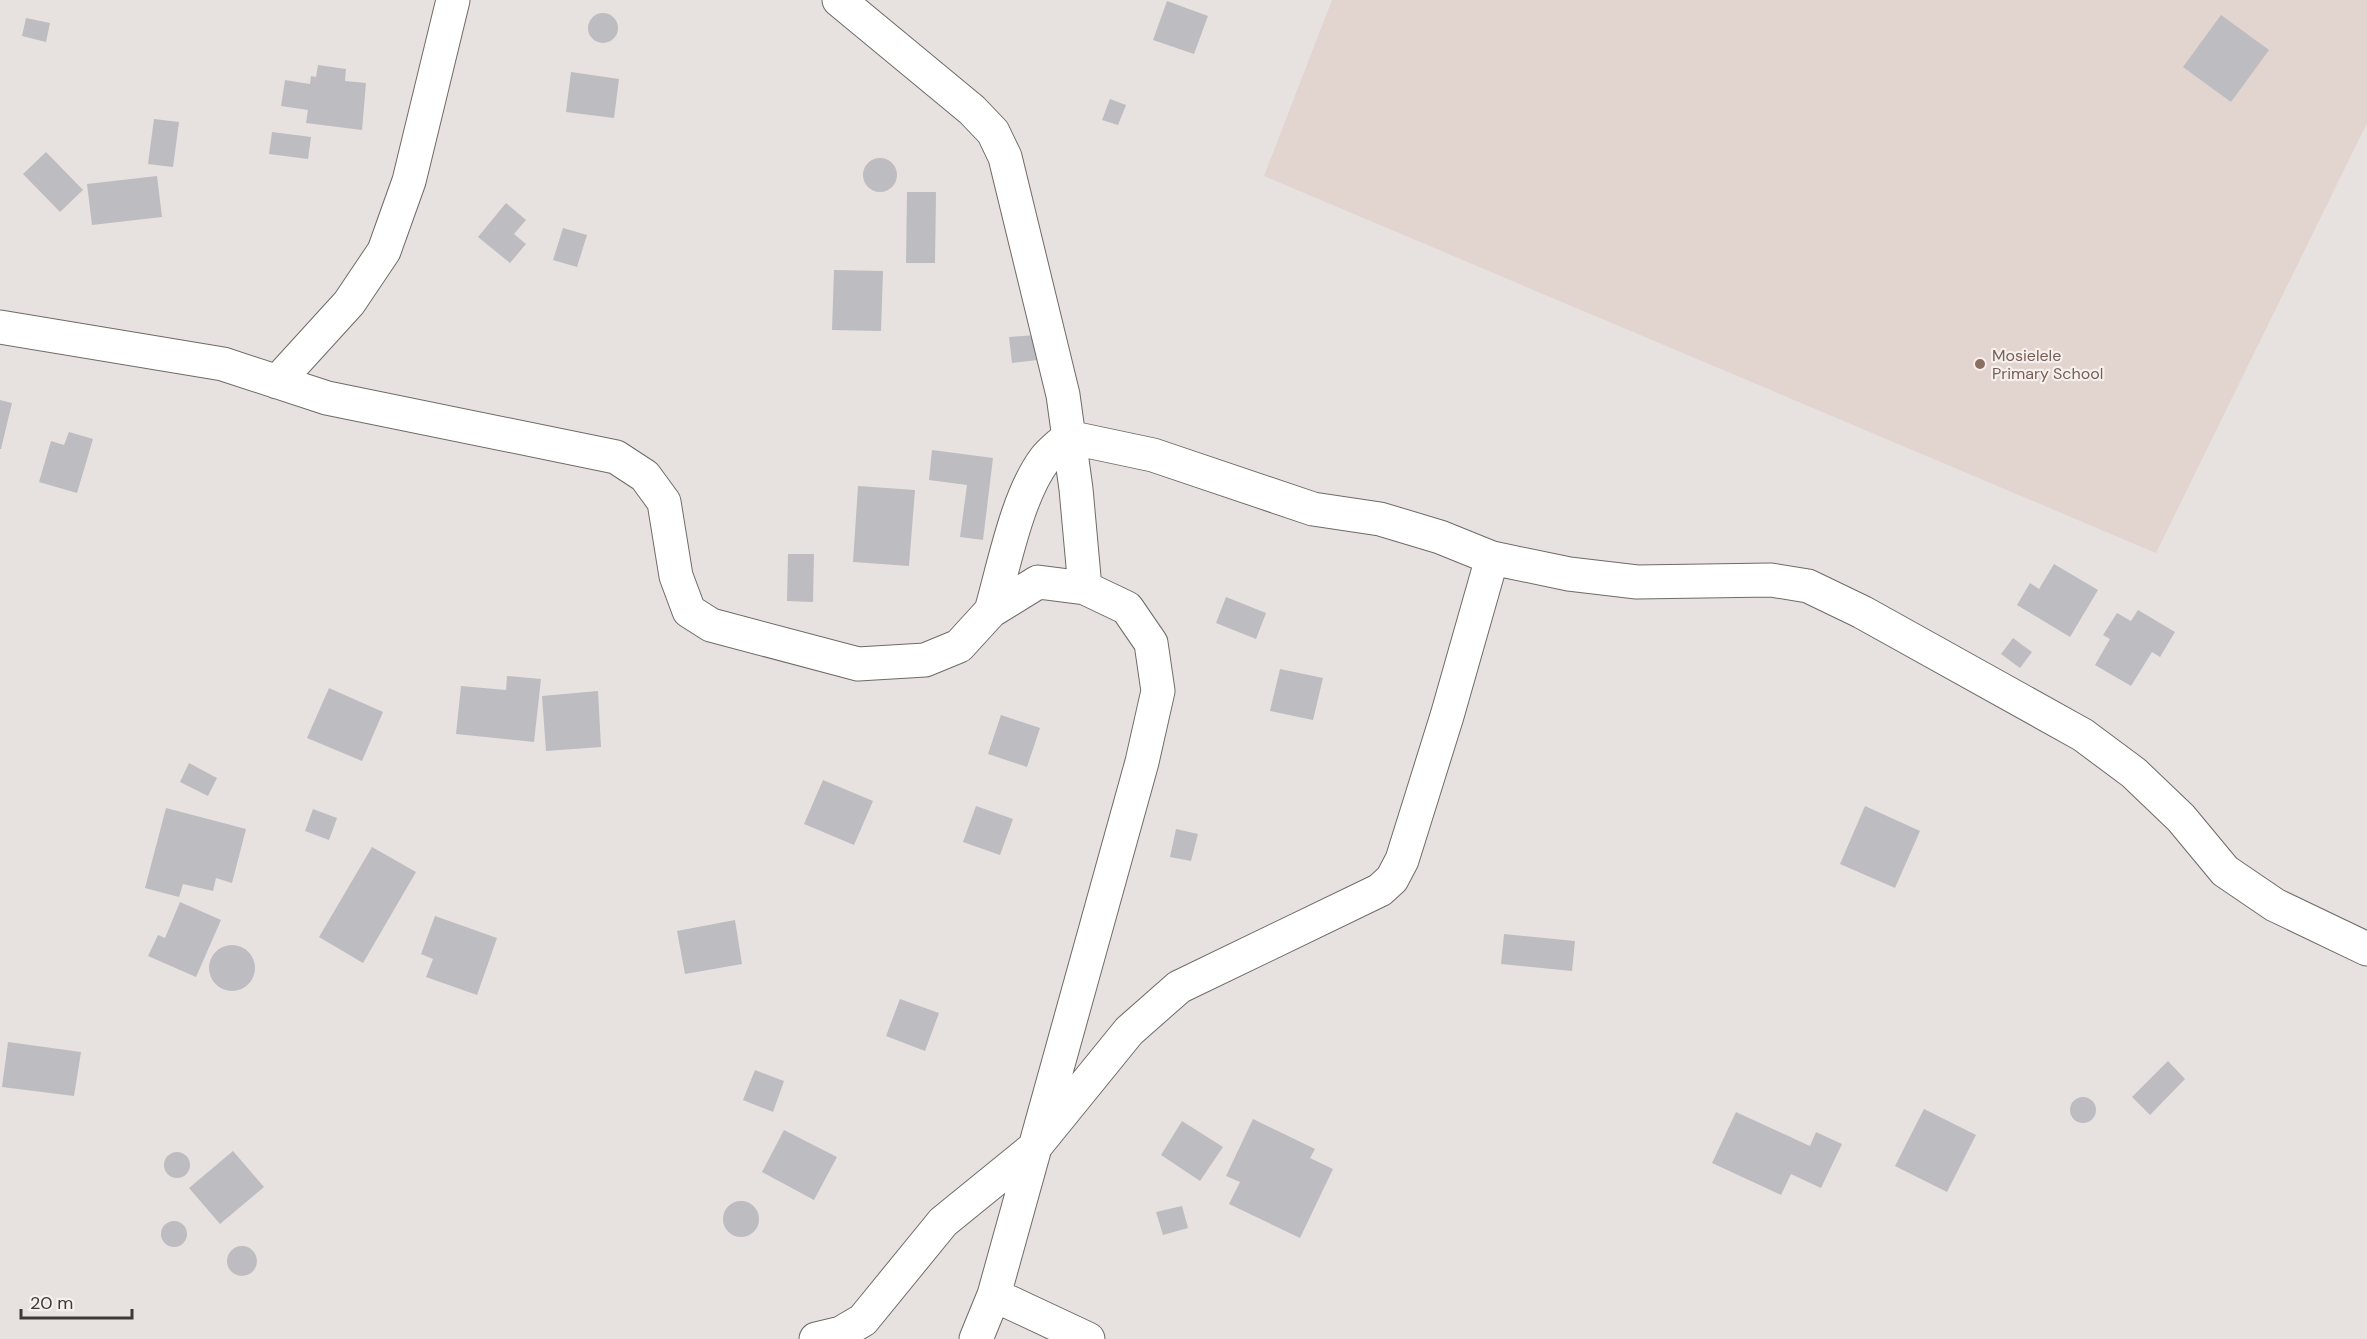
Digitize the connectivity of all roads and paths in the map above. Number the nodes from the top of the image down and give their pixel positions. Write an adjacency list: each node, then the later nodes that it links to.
1 (453, 0): 4 (street)
2 (839, 0): 5 (street)
3 (0, 327): 4 (street)
4 (276, 382): 8 (street)
5 (1068, 437): 6 (street); 7 (street); 8 (street)
6 (1492, 558): 9 (street); 10 (street)
7 (1085, 588): 8 (street); 10 (street)
8 (991, 610)
9 (2367, 949)
10 (1034, 1148): 11 (street); 12 (street)
11 (994, 1295): 13 (street); 14 (street)
12 (816, 1339)
13 (976, 1339)
14 (1088, 1339)

